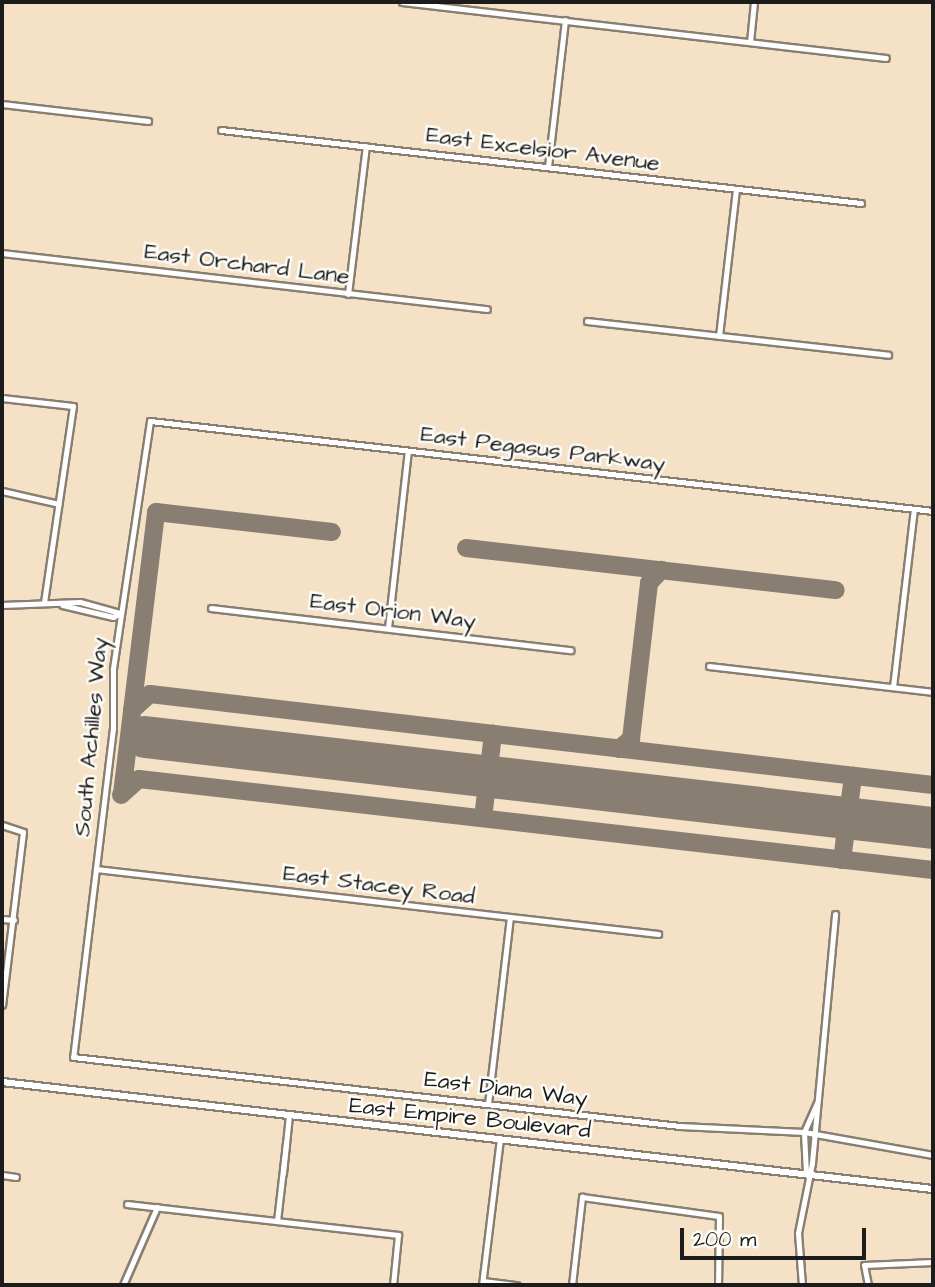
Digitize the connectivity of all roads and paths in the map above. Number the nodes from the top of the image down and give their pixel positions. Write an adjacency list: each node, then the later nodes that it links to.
1 (402, 2): 3 (street)
2 (754, 2): 4 (street)
3 (565, 20): 4 (street); 10 (street)
4 (750, 42): 5 (street)
5 (886, 58)
6 (2, 104): 7 (street)
7 (148, 121)
8 (221, 130): 9 (street, East Excelsior Avenue)
9 (366, 146): 10 (street, East Excelsior Avenue); 14 (street)
10 (548, 167): 11 (street, East Excelsior Avenue)
11 (736, 189): 12 (street, East Excelsior Avenue); 17 (street)
12 (862, 204)
13 (2, 253): 14 (street, East Orchard Lane)
14 (348, 293): 15 (street, East Orchard Lane)
15 (487, 309)
16 (587, 321): 17 (street)
17 (719, 336): 18 (street)
18 (888, 355)
19 (2, 398): 23 (street)
20 (150, 421): 21 (street, East Pegasus Parkway); 30 (street, South Achilles Way)
21 (408, 451): 24 (street, East Pegasus Parkway); 31 (street)
22 (2, 491): 23 (street)
23 (59, 503): 26 (street)
24 (914, 509): 25 (street, East Pegasus Parkway); 34 (street)
25 (933, 512)
26 (44, 603): 27 (street); 28 (street)
27 (2, 605)
28 (62, 605): 30 (street); 30 (street)
29 (211, 608): 31 (street, East Orion Way)
30 (120, 613): 37 (street, South Achilles Way)
31 (387, 628): 32 (street, East Orion Way)
32 (571, 650)
33 (709, 666): 34 (street)
34 (893, 687): 35 (street)
35 (933, 692)
36 (2, 825): 41 (street)
37 (96, 869): 39 (street, East Stacey Road); 44 (street, South Achilles Way)
38 (835, 914): 46 (street)
39 (510, 917): 42 (street, East Stacey Road); 47 (street)
40 (2, 919): 41 (street)
41 (14, 920): 43 (street)
42 (658, 934)
43 (2, 1005)
44 (73, 1057): 47 (street, East Diana Way)
45 (2, 1083): 48 (street, East Empire Boulevard)
46 (817, 1103): 49 (street); 50 (street)
47 (488, 1104): 49 (street, East Diana Way)
48 (289, 1115): 51 (street, East Empire Boulevard); 52 (street)
49 (804, 1132): 50 (street, East Diana Way); 57 (street)
50 (815, 1134): 53 (street, East Diana Way); 57 (street)
51 (500, 1139): 57 (street, East Empire Boulevard); 65 (street)
52 (286, 1143): 54 (street); 55 (street)
53 (933, 1155)
54 (280, 1157): 55 (street); 56 (street)
55 (288, 1159): 56 (street)
56 (283, 1173): 63 (street)
57 (806, 1173): 60 (street, East Empire Boulevard); 71 (street)
58 (2, 1175): 59 (street)
59 (16, 1177)
60 (933, 1189)
61 (127, 1204): 62 (street)
62 (156, 1207): 63 (street); 66 (street)
63 (277, 1222): 67 (street)
64 (933, 1262): 72 (street)
65 (482, 1283): 68 (street)
66 (123, 1285)
67 (393, 1285)
68 (517, 1285)
69 (572, 1285): 70 (street)
70 (718, 1285)
71 (802, 1285)
72 (868, 1285)

